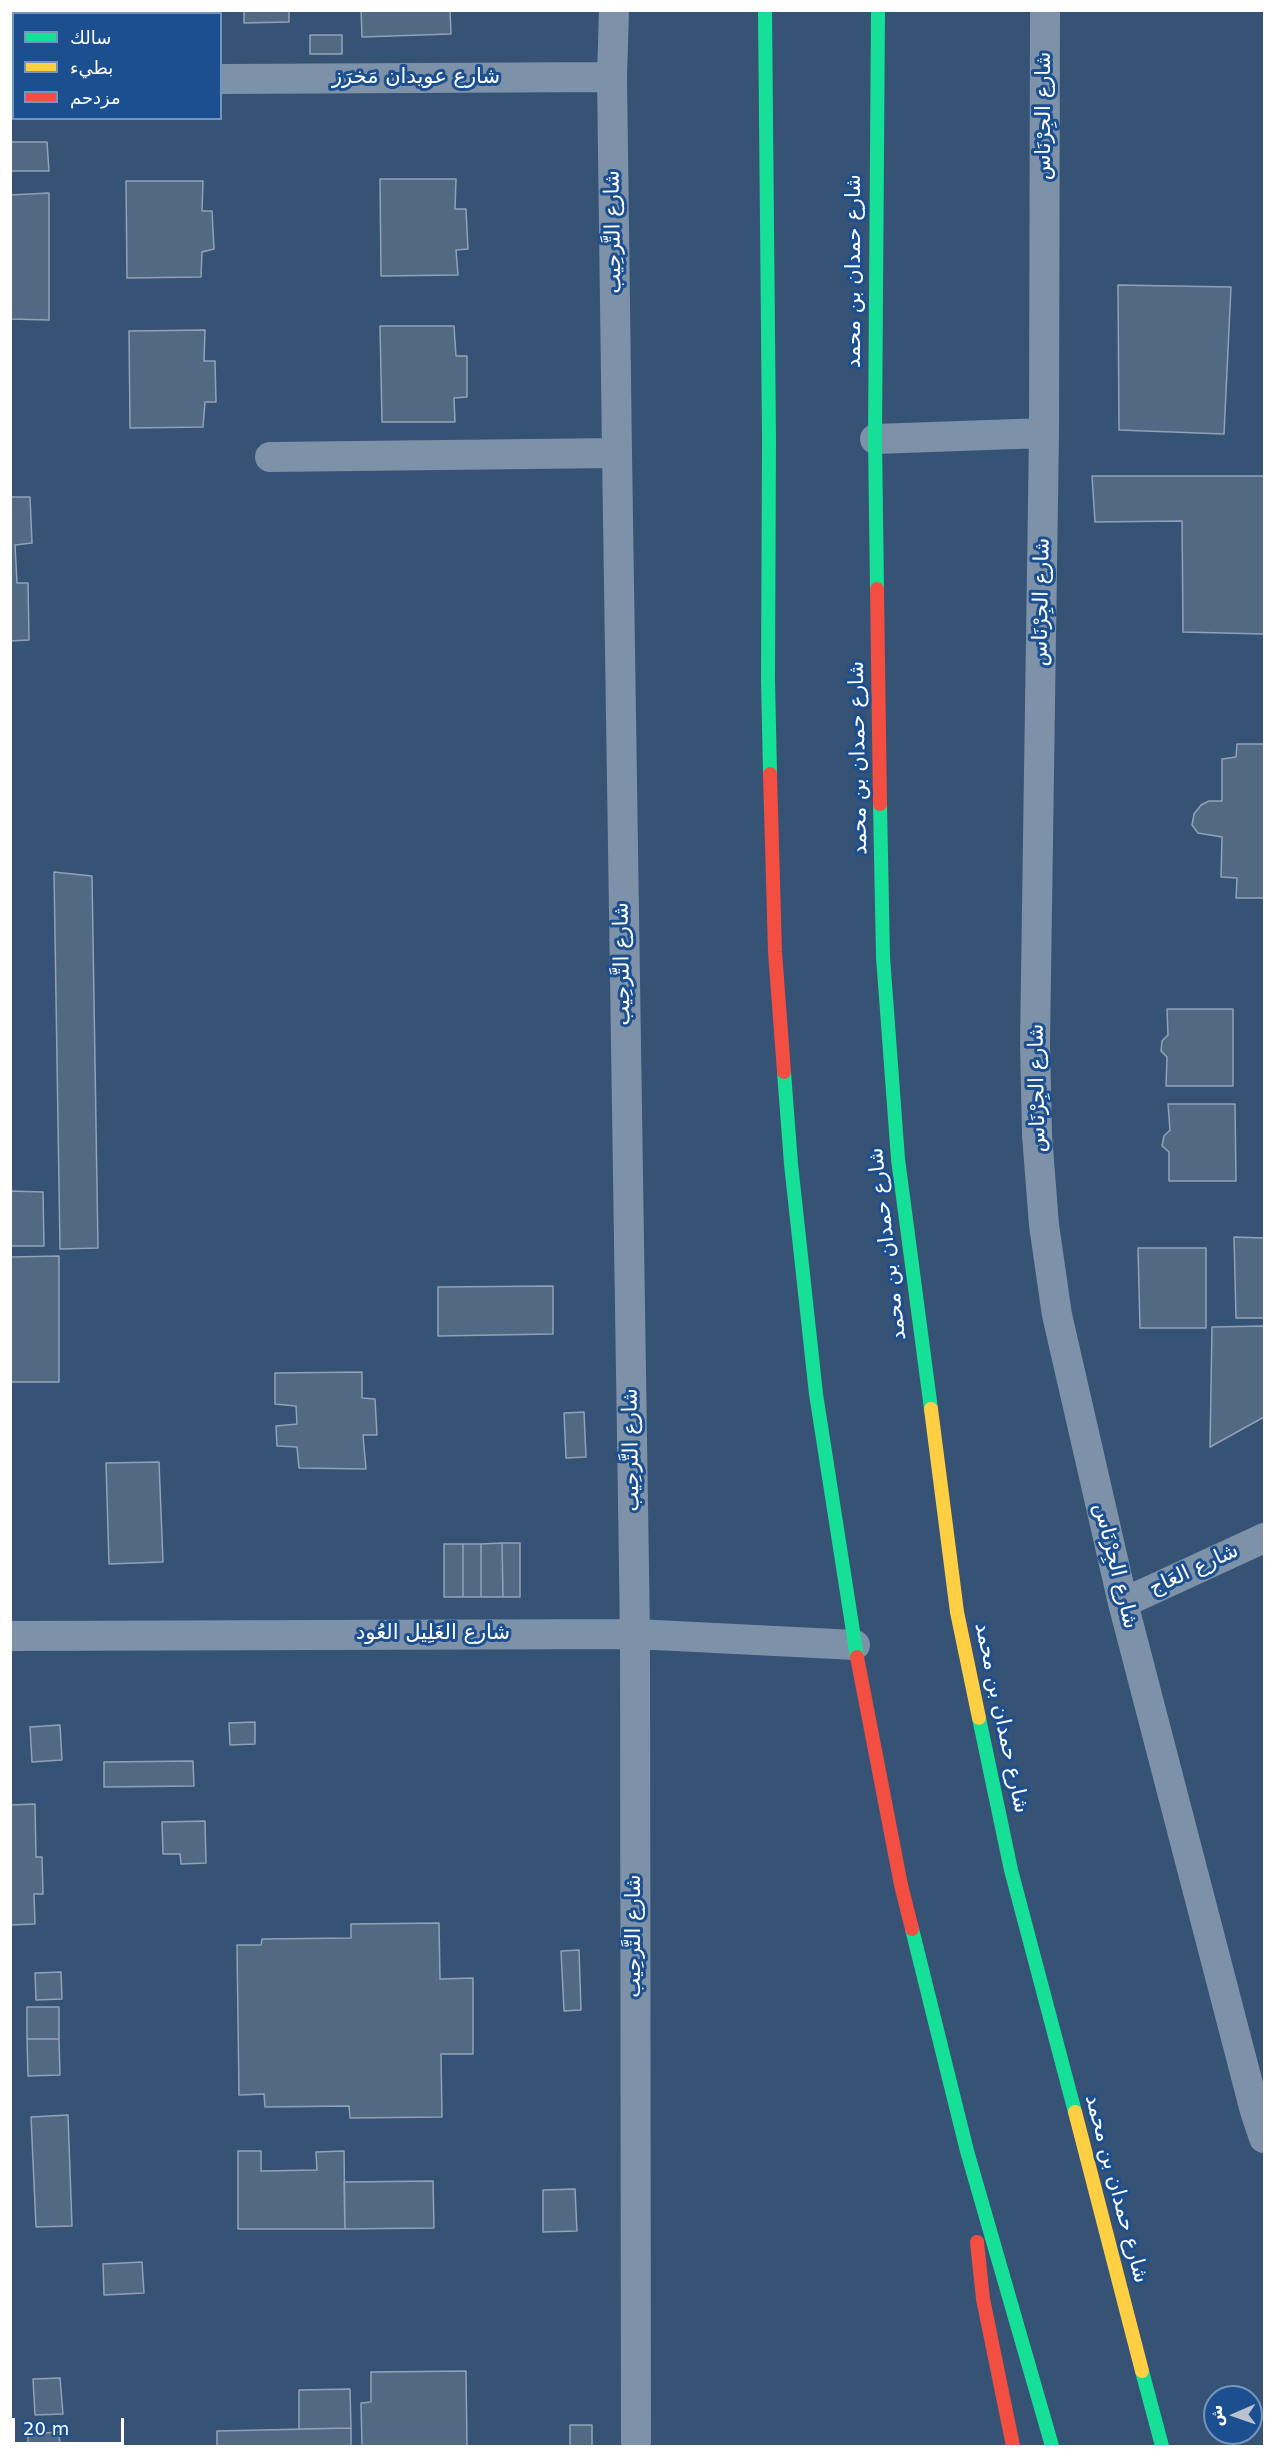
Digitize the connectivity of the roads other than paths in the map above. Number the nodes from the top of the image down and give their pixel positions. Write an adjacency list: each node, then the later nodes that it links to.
1 (614, 10): 5 (street, شارع التَّرحِيب)
2 (765, 10): 15 (main road)
3 (878, 10): 8 (main road, شارع حمدان بن محمد)
4 (1045, 10): 7 (street, شارع الجِرْنَاس)
5 (612, 77): 6 (street, شارع عويدان مَخرَز); 9 (street, شارع التَّرحِيب)
6 (222, 79)
7 (1044, 433): 8 (street); 12 (street, شارع الجِرْنَاس)
8 (875, 438): 18 (main road, شارع حمدان بن محمد)
9 (616, 453): 10 (street); 13 (street, شارع التَّرحِيب)
10 (270, 457)
11 (1264, 1538): 12 (street, شارع العَاج)
12 (1123, 1603): 16 (street, شارع الجِرْنَاس)
13 (635, 1634): 14 (street, شارع الغَلِيل العُود); 15 (street, شارع الغَلِيل العُود); 19 (street, شارع التَّرحِيب)
14 (10, 1635)
15 (855, 1645): 17 (main road)
16 (1264, 2138)
17 (967, 2151): 20 (main road); 21 (main road)
18 (1153, 2414): 22 (main road, شارع حمدان بن محمد); 23 (main road)
19 (636, 2446)
20 (1013, 2446)
21 (1052, 2446)
22 (1162, 2446)
23 (1174, 2446)

